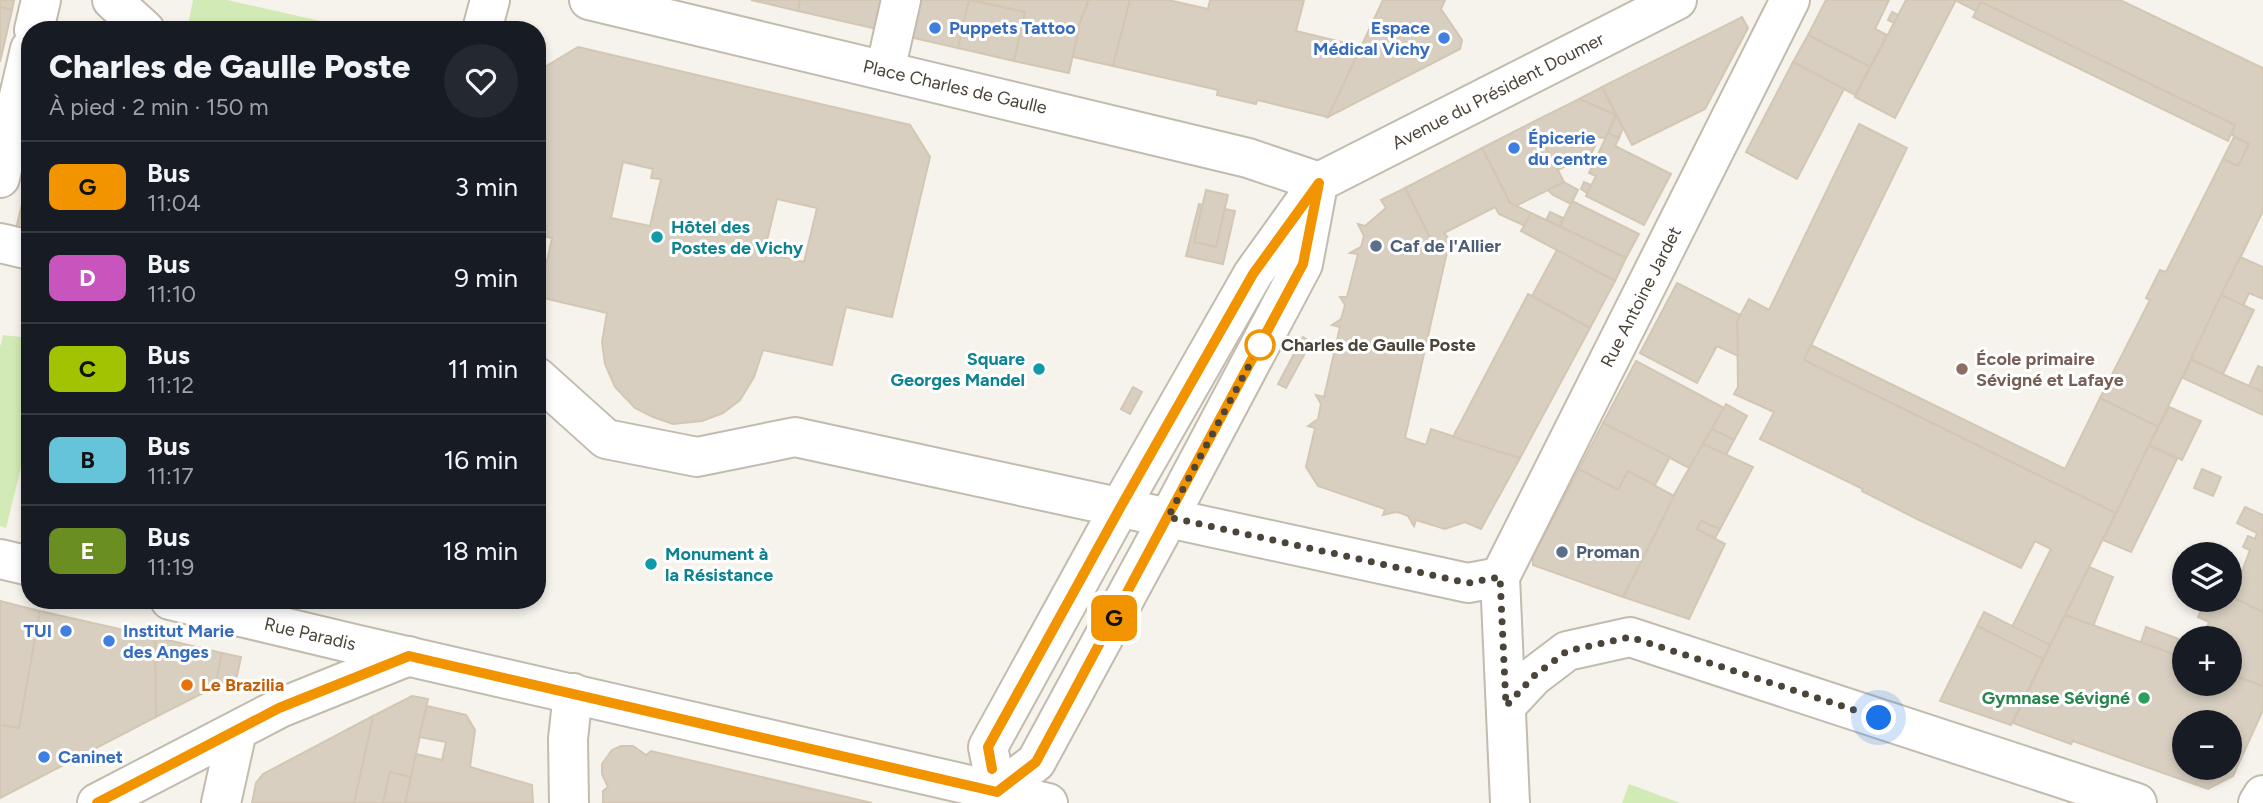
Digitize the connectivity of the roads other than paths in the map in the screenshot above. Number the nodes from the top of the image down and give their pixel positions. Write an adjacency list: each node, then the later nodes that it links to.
1 (41, 0): 8 (street)
2 (112, 0): 9 (street)
3 (490, 0): 10 (street)
4 (589, 0): 11 (street, Place Charles de Gaulle)
5 (901, 0): 11 (street)
6 (1677, 0): 14 (street, Avenue du Président Doumer)
7 (1790, 0): 22 (street, Rue Antoine Jardet)
8 (36, 21)
9 (135, 21)
10 (484, 21)
11 (885, 71): 14 (street, Place Charles de Gaulle)
12 (21, 88): 13 (street)
13 (0, 178)
14 (1319, 183): 18 (street); 19 (street)
15 (0, 243): 16 (street)
16 (21, 248)
17 (546, 385): 18 (street)
18 (1120, 508): 19 (street); 29 (street)
19 (1168, 517): 22 (street); 29 (street)
20 (0, 559): 21 (street)
21 (21, 564)
22 (1500, 587): 26 (street)
23 (208, 609): 24 (street, Rue Paradis)
24 (409, 656): 25 (street); 27 (street)
25 (573, 694): 29 (street); 32 (street)
26 (1506, 706): 34 (street); 35 (street)
27 (237, 731): 30 (street); 31 (street)
28 (2263, 795): 36 (street)
29 (996, 797): 33 (street)
30 (97, 803)
31 (221, 803)
32 (569, 803)
33 (1048, 803)
34 (1510, 803)
35 (2137, 803)
36 (2258, 803)

